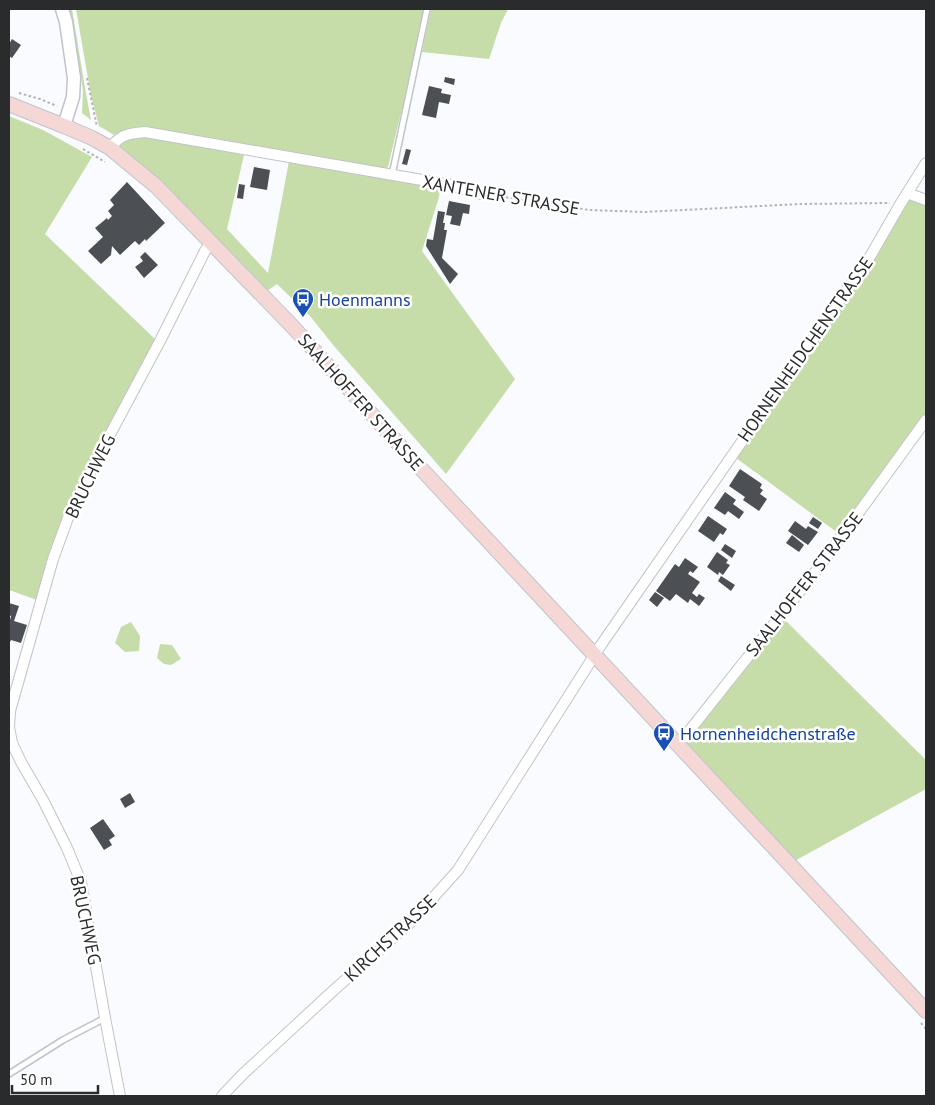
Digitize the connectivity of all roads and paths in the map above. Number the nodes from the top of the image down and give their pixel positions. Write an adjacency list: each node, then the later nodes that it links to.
1 (62, 9): 4 (street)
2 (427, 9): 7 (lane)
3 (9, 104): 4 (main road)
4 (64, 126): 5 (main road, SAALHOFFER STRASSE)
5 (110, 148): 7 (street, XANTENER STRASSE); 12 (main road, SAALHOFFER STRASSE)
6 (926, 163): 8 (street, HORNENHEIDCHENSTRASSE)
7 (392, 176): 9 (street, XANTENER STRASSE)
8 (907, 193): 10 (street); 11 (street, HORNENHEIDCHENSTRASSE)
9 (481, 194): 11 (path, XANTENER STRASSE)
10 (926, 200)
11 (901, 203): 14 (street, HORNENHEIDCHENSTRASSE)
12 (211, 242): 14 (main road, SAALHOFFER STRASSE); 17 (street, BRUCHWEG)
13 (926, 420): 15 (street, SAALHOFFER STRASSE)
14 (595, 656): 15 (main road, SAALHOFFER STRASSE); 20 (street, KIRCHSTRASSE)
15 (678, 746): 16 (main road, SAALHOFFER STRASSE)
16 (926, 1011)
17 (105, 1018): 18 (lane); 19 (street, BRUCHWEG)
18 (9, 1074)
19 (120, 1096)
20 (222, 1096)

